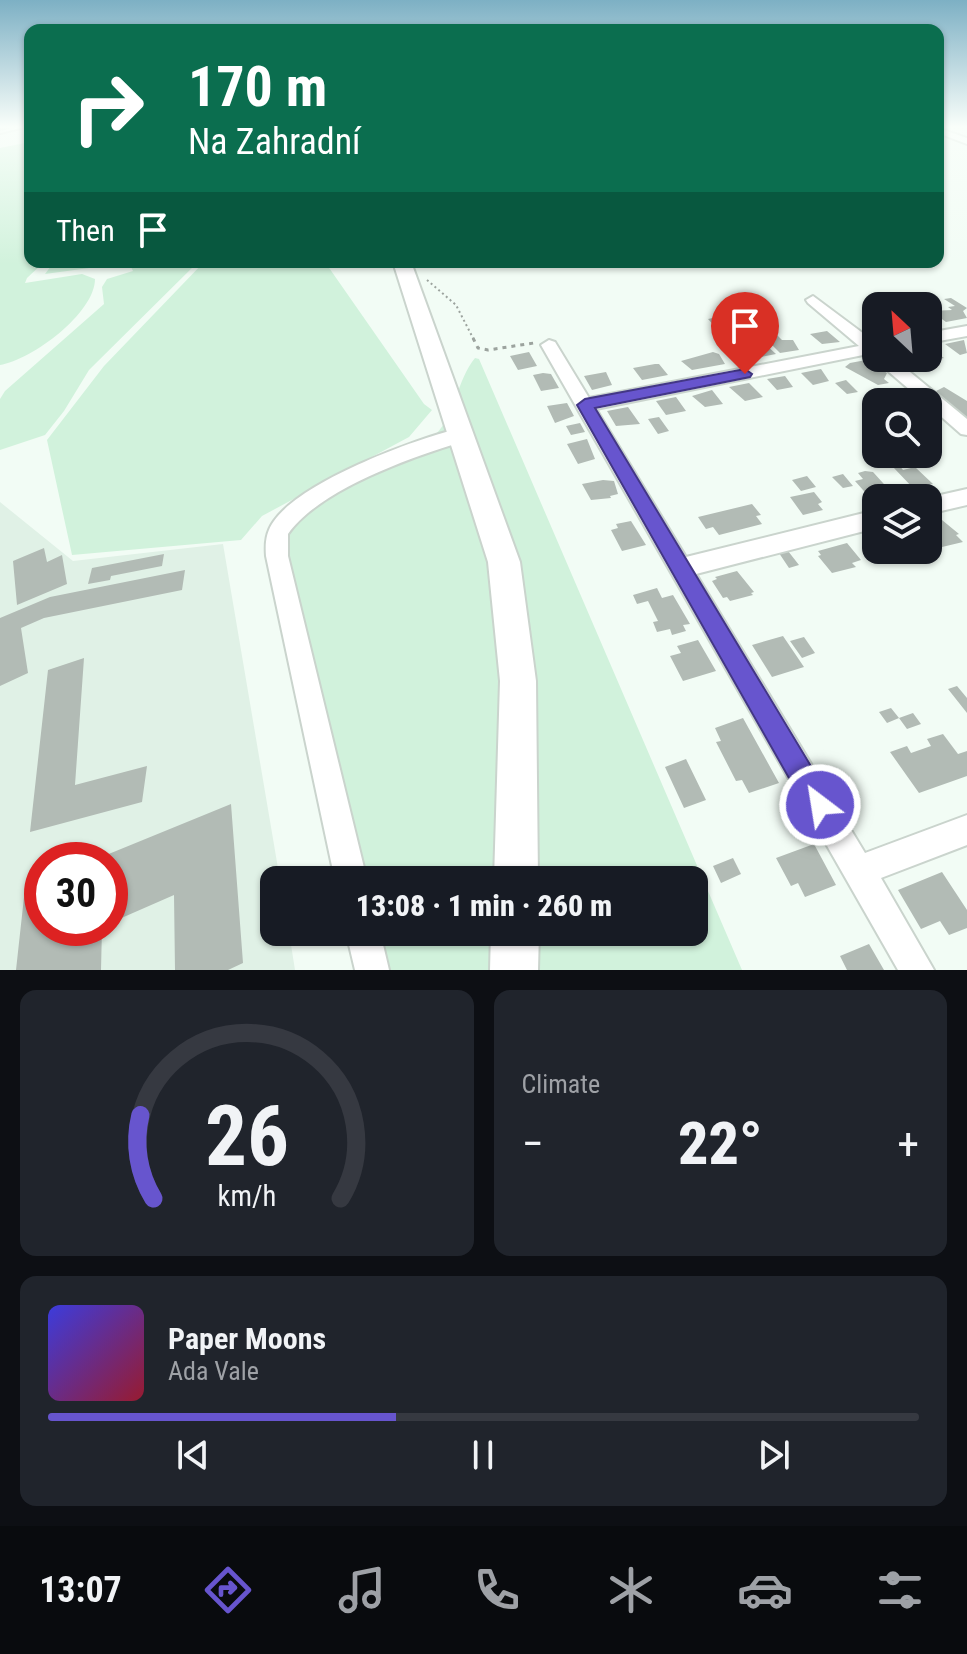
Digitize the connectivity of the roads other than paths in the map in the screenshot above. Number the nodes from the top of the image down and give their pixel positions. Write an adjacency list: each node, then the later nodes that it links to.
1 (412, 268): 11 (main road)
2 (813, 300): 5 (street)
3 (967, 331): 4 (street)
4 (942, 335)
5 (862, 340)
6 (549, 345): 9 (street)
7 (862, 355): 9 (street)
8 (900, 372): 10 (street)
9 (585, 405): 15 (street)
10 (967, 429)
11 (461, 435): 17 (street); 18 (main road)
12 (967, 497): 13 (street)
13 (942, 503)
14 (862, 522): 15 (street)
15 (680, 568): 19 (street)
16 (967, 830): 19 (street)
17 (348, 866)
18 (516, 866)
19 (859, 871): 24 (street)
20 (366, 946): 22 (street)
21 (515, 946): 23 (main road)
22 (372, 970)
23 (514, 970)
24 (917, 970)

